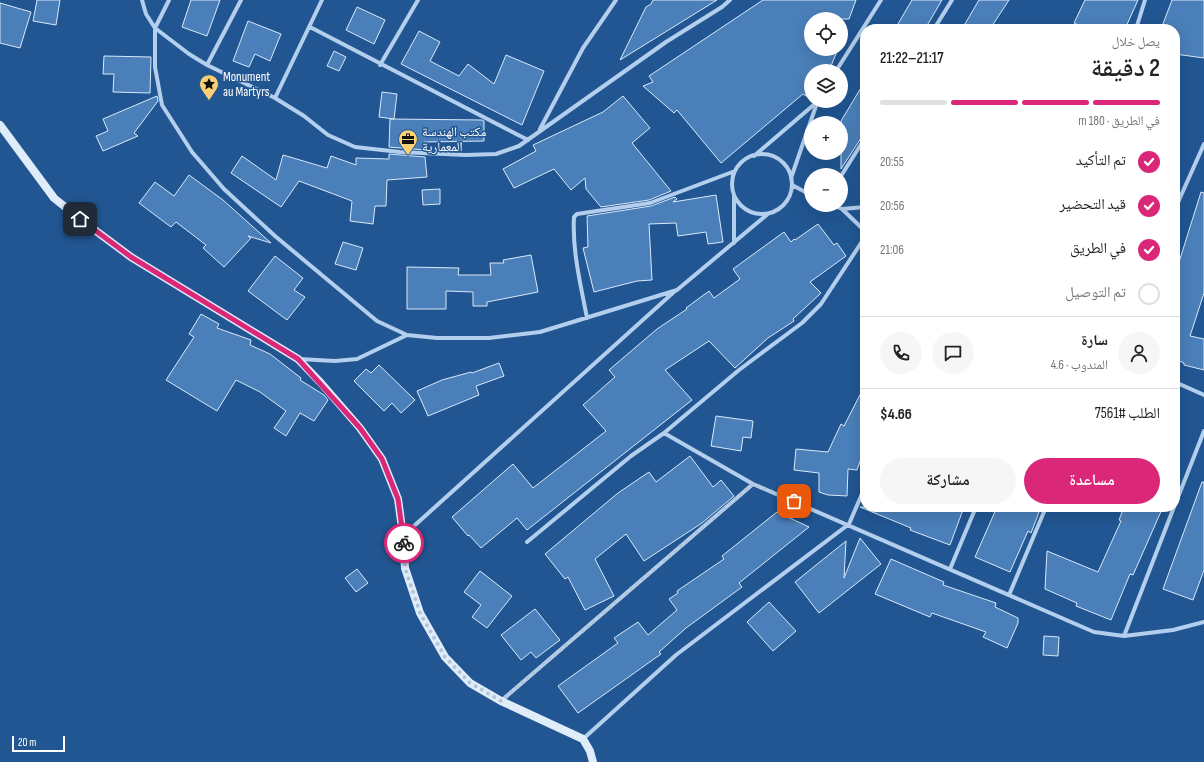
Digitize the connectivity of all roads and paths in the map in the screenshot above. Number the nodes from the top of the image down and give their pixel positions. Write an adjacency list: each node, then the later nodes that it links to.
1 (142, 0): 15 (street)
2 (169, 0): 15 (street)
3 (241, 0): 18 (street)
4 (322, 0): 14 (street)
5 (418, 0): 19 (street)
6 (616, 0): 24 (street)
7 (730, 0): 24 (street)
8 (881, 0): 11 (street)
9 (952, 0): 12 (street)
10 (1145, 0): 13 (street)
11 (866, 24)
12 (937, 24)
13 (1138, 24)
14 (310, 27): 19 (street); 20 (street)
15 (155, 28): 18 (street); 45 (street)
16 (860, 33): 17 (street)
17 (840, 64)
18 (207, 65): 20 (street)
19 (380, 65): 25 (street)
20 (275, 98): 25 (street)
21 (810, 108): 28 (street)
22 (815, 108): 31 (street)
23 (0, 125): 46 (main road)
24 (538, 131): 25 (street)
25 (528, 140)
26 (1204, 144): 35 (street)
27 (860, 146): 29 (street)
28 (754, 156): 30 (street); 31 (street)
29 (846, 168)
30 (735, 171): 34 (street); 44 (street)
31 (791, 178): 32 (street)
32 (792, 185): 33 (street); 39 (street)
33 (804, 191)
34 (734, 196): 39 (street); 41 (street)
35 (1180, 198)
36 (860, 207): 37 (street)
37 (848, 208)
38 (845, 212): 40 (street)
39 (769, 213): 41 (street)
40 (860, 226)
41 (734, 243): 43 (street)
42 (860, 245): 50 (street)
43 (677, 290): 44 (street); 58 (street)
44 (587, 318): 45 (street)
45 (407, 335): 46 (street)
46 (298, 359): 58 (main road)
47 (1180, 384): 48 (street)
48 (1204, 395)
49 (1204, 431): 52 (street)
50 (664, 433): 51 (street); 59 (street)
51 (753, 484): 57 (street); 64 (street)
52 (1180, 493)
53 (860, 499): 57 (street)
54 (974, 512): 60 (street)
55 (1044, 512): 61 (street)
56 (1173, 512): 63 (street)
57 (849, 524): 60 (street); 65 (street)
58 (403, 536): 64 (main road)
59 (527, 542)
60 (950, 569): 61 (street)
61 (1009, 595): 63 (street)
62 (1204, 622): 63 (street)
63 (1124, 636)
64 (501, 701): 65 (main road)
65 (583, 739): 66 (main road)
66 (593, 762)

